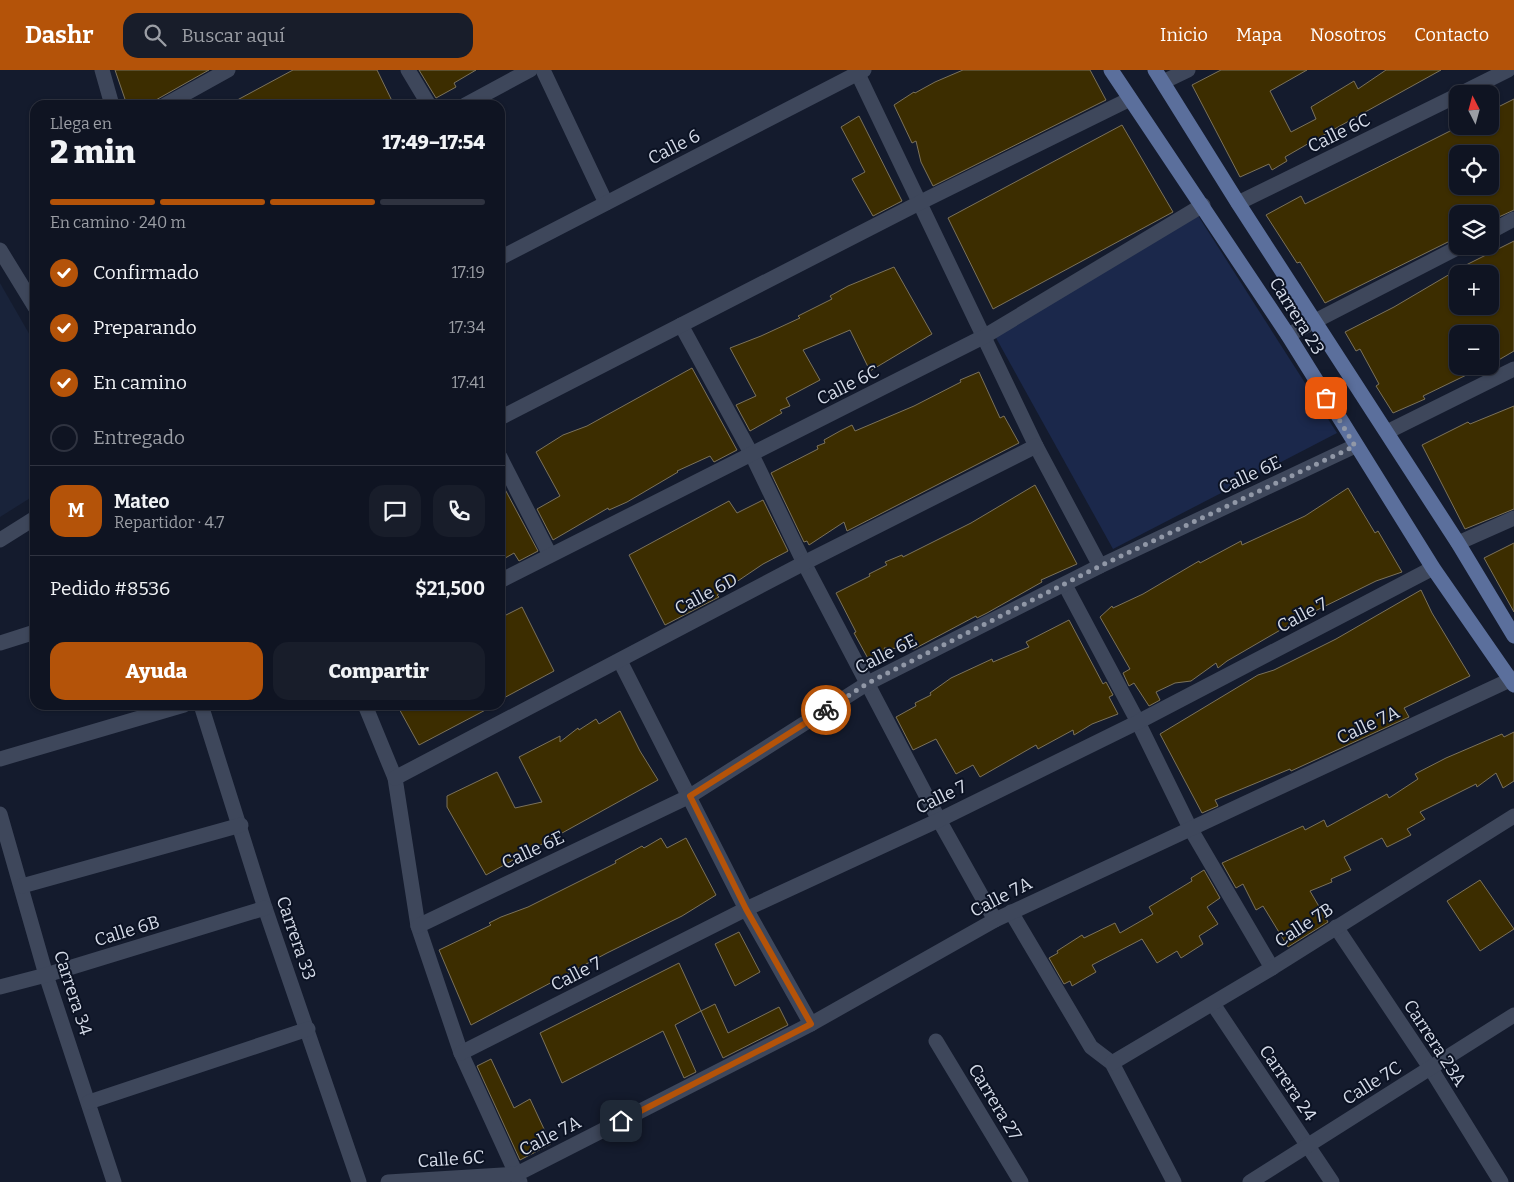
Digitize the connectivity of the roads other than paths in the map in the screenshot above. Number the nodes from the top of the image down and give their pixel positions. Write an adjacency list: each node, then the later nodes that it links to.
1 (102, 70): 14 (street)
2 (228, 70): 15 (street)
3 (408, 70): 16 (street)
4 (530, 70): 17 (street)
5 (543, 70): 19 (street)
6 (1111, 70): 12 (main road, Carrera 23)
7 (1188, 70): 10 (street)
8 (1508, 70): 11 (street, Calle 6C)
9 (859, 71): 18 (street); 19 (street, Calle 6)
10 (1159, 76): 20 (main road, Carrera 23)
11 (1477, 85)
12 (1130, 99): 18 (street); 21 (main road, Carrera 23)
13 (1449, 99): 20 (street, Calle 6C)
14 (111, 100)
15 (174, 100)
16 (427, 100)
17 (474, 100)
18 (921, 202): 29 (street); 31 (street)
19 (606, 203): 26 (street, Calle 6)
20 (1238, 204): 28 (main road, Carrera 23)
21 (1203, 205): 30 (main road, Carrera 23); 31 (street, Calle 6C)
22 (1514, 219): 23 (street)
23 (1499, 227)
24 (0, 250): 27 (street)
25 (1449, 252): 28 (street)
26 (505, 253)
27 (30, 299)
28 (1314, 320): 30 (street); 34 (main road, Carrera 23)
29 (681, 325): 33 (street); 37 (street)
30 (1288, 335): 36 (main road, Carrera 23)
31 (985, 336): 35 (street); 37 (street, Calle 6C)
32 (1514, 369): 34 (street)
33 (505, 415)
34 (1387, 432): 42 (main road, Carrera 23)
35 (1036, 446): 44 (street, Calle 6D); 45 (street)
36 (1355, 446): 45 (street, Calle 6E); 46 (main road, Carrera 23)
37 (752, 455): 43 (street, Calle 6C); 44 (street)
38 (505, 467): 43 (street)
39 (1514, 518): 42 (street)
40 (30, 521): 41 (street)
41 (0, 540)
42 (1458, 543): 50 (main road, Carrera 23)
43 (550, 555): 47 (street, Calle 6C)
44 (804, 563): 52 (street, Calle 6D); 54 (street)
45 (1100, 566): 48 (street, Calle 6E)
46 (1433, 568): 53 (main road, Carrera 23); 58 (street, Calle 7)
47 (505, 578)
48 (1066, 585): 54 (street, Calle 6E); 58 (street)
49 (30, 634): 51 (street)
50 (1514, 636)
51 (0, 643)
52 (620, 661): 60 (street, Calle 6D); 61 (street)
53 (1513, 681): 66 (street, Calle 7A)
54 (868, 683): 61 (street, Calle 6E); 64 (street)
55 (167, 710): 59 (street)
56 (203, 710): 65 (street, Carrera 33)
57 (367, 710): 60 (street)
58 (1138, 722): 64 (street, Calle 7); 66 (street)
59 (0, 759)
60 (395, 778): 72 (street)
61 (690, 796): 69 (street); 72 (street, Calle 6E)
62 (0, 814): 67 (street, Carrera 34)
63 (1514, 816): 73 (street, Calle 7B)
64 (939, 820): 69 (street, Calle 7); 71 (street)
65 (241, 825): 67 (street); 68 (street, Carrera 33)
66 (1190, 828): 70 (street, Calle 7A); 74 (street)
67 (22, 886): 75 (street, Carrera 34)
68 (265, 908): 75 (street, Calle 6B); 80 (street, Carrera 33)
69 (746, 909): 79 (street); 82 (street, Calle 7)
70 (1011, 912): 71 (street, Calle 7A); 83 (street)
71 (995, 920): 79 (street, Calle 7A)
72 (418, 926): 82 (street)
73 (1336, 927): 74 (street, Calle 7B); 84 (street, Carrera 23A)
74 (1272, 968): 77 (street, Calle 7B)
75 (46, 975): 76 (street, Calle 6B); 85 (street, Carrera 34)
76 (0, 987)
77 (1213, 1004): 83 (street, Calle 7B); 86 (street, Carrera 24)
78 (1514, 1015): 84 (street, Calle 7C)
79 (811, 1024): 87 (street, Calle 7A)
80 (308, 1029): 85 (street); 89 (street, Carrera 33)
81 (936, 1041): 91 (street, Carrera 27)
82 (461, 1053): 87 (street)
83 (1112, 1063): 92 (street)
84 (1431, 1069): 86 (street, Calle 7C); 95 (street, Carrera 23A)
85 (89, 1102): 88 (street, Carrera 34)
86 (1307, 1145): 93 (street, Calle 7C); 94 (street, Carrera 24)
87 (519, 1178): 90 (street, Calle 6C)
88 (114, 1182)
89 (359, 1182)
90 (388, 1182)
91 (1021, 1182)
92 (1174, 1182)
93 (1250, 1182)
94 (1332, 1182)
95 (1501, 1182)

